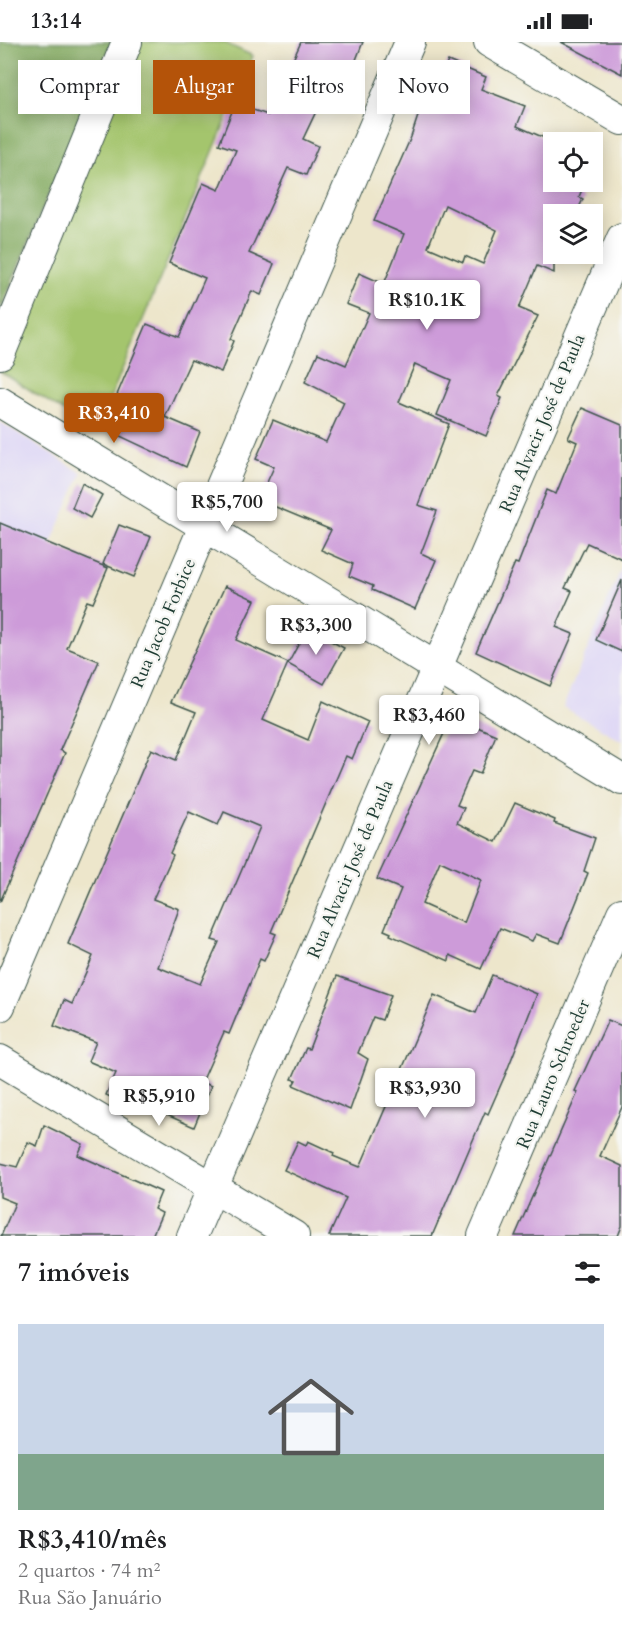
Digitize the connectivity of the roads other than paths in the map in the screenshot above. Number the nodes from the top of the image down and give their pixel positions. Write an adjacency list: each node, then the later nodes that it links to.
1 (127, 42): 6 (street)
2 (410, 42): 8 (street, Rua Jacob Forbice)
3 (489, 42): 4 (street)
4 (622, 120)
5 (622, 237): 9 (street, Rua Alvacir José de Paula)
6 (0, 354)
7 (0, 402): 8 (street)
8 (204, 528): 9 (street); 12 (street, Rua Jacob Forbice)
9 (436, 669): 10 (street); 14 (street, Rua Alvacir José de Paula)
10 (622, 780)
11 (622, 913): 17 (street, Rua Lauro Schroeder)
12 (0, 1006)
13 (0, 1060): 14 (street)
14 (213, 1188): 15 (street, Rua Alvacir José de Paula); 16 (street)
15 (192, 1236)
16 (294, 1236)
17 (483, 1236)

